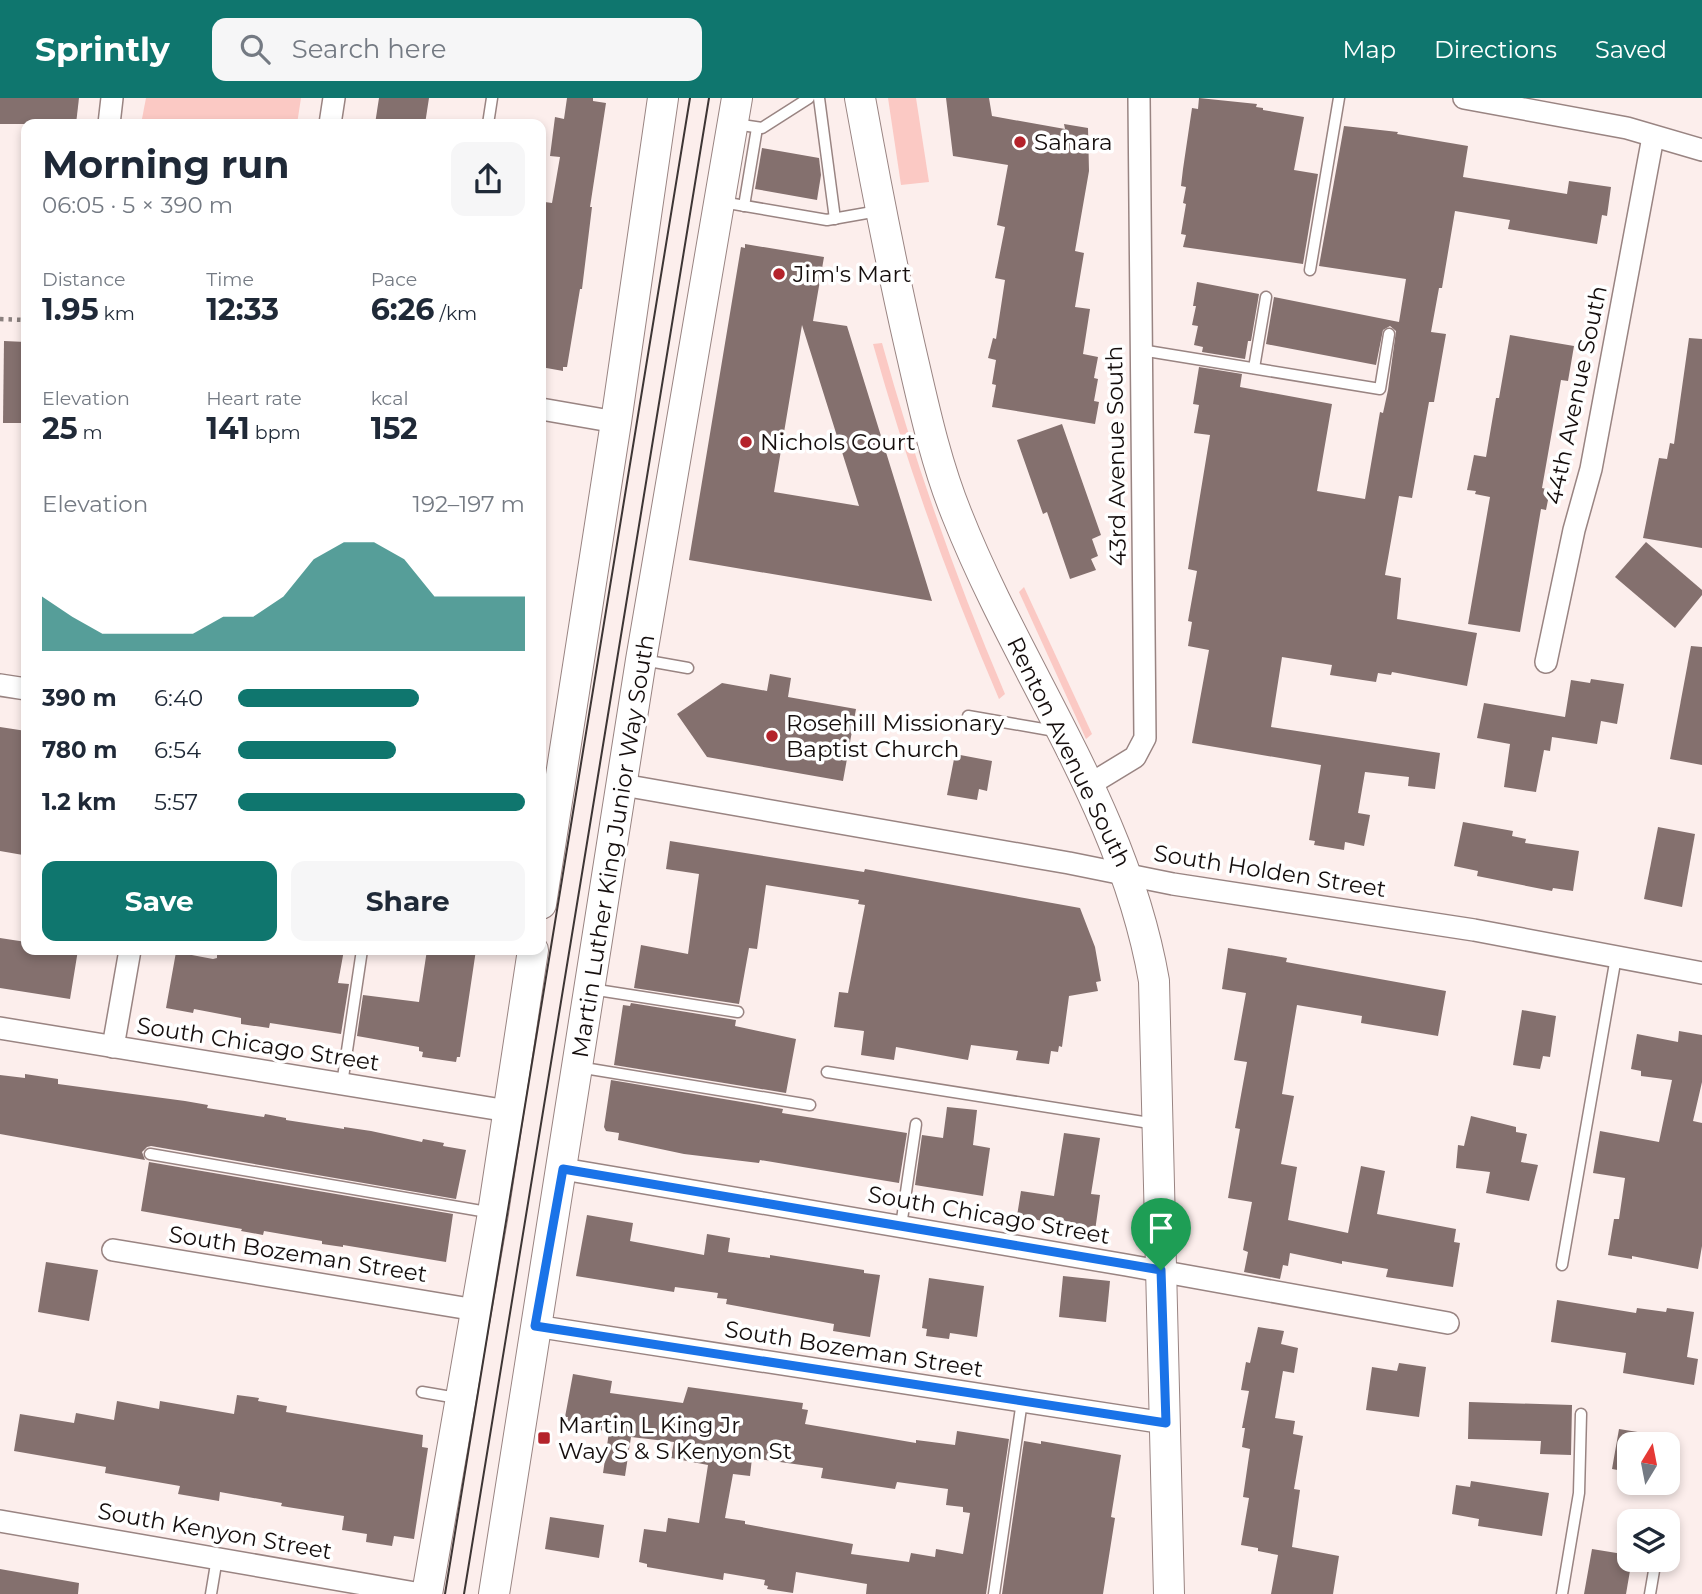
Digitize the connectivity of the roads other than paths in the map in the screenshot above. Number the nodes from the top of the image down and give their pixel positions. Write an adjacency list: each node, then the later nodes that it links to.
1 (112, 98): 12 (street)
2 (334, 98): 13 (street)
3 (492, 98): 14 (lane)
4 (663, 98): 26 (main road)
5 (809, 98): 11 (lane)
6 (819, 98): 19 (lane)
7 (860, 98): 18 (main road, Renton Avenue South)
8 (1139, 98): 23 (street, 43rd Avenue South)
9 (1339, 98): 20 (lane)
10 (1464, 98): 15 (street)
11 (742, 117): 17 (main road, Martin Luther King Junior Way South)
12 (110, 119)
13 (331, 119)
14 (489, 119)
15 (1653, 137): 16 (street); 28 (street, 44th Avenue South)
16 (1702, 150)
17 (732, 204): 19 (lane); 27 (main road, Martin Luther King Junior Way South)
18 (881, 211): 19 (lane); 33 (main road, Renton Avenue South)
19 (835, 219)
20 (1310, 270)
21 (1266, 298): 24 (lane)
22 (1389, 334): 24 (lane)
23 (1141, 350): 24 (lane); 36 (street, 43rd Avenue South)
24 (1254, 368)
25 (546, 410): 26 (street)
26 (616, 422): 34 (main road)
27 (641, 660): 29 (lane); 35 (main road, Martin Luther King Junior Way South)
28 (1546, 663)
29 (688, 668)
30 (0, 685): 31 (street)
31 (21, 688)
32 (968, 716): 33 (lane)
33 (1064, 733): 36 (main road, Renton Avenue South)
34 (551, 772): 37 (main road)
35 (623, 785): 38 (street, South Holden Street); 44 (main road, Martin Luther King Junior Way South)
36 (1089, 785): 38 (main road, Renton Avenue South)
37 (546, 838)
38 (1127, 874): 42 (street, South Holden Street); 54 (main road, Renton Avenue South)
39 (129, 955): 47 (street)
40 (361, 955): 50 (lane)
41 (532, 955): 52 (main road)
42 (1616, 957): 43 (street, South Holden Street); 60 (lane)
43 (1702, 973)
44 (591, 989): 45 (lane); 48 (main road, Martin Luther King Junior Way South)
45 (738, 1012)
46 (0, 1028): 47 (street, South Chicago Street)
47 (113, 1047): 50 (street, South Chicago Street)
48 (578, 1067): 51 (lane); 56 (main road, Martin Luther King Junior Way South)
49 (827, 1072): 54 (lane)
50 (342, 1084): 52 (street, South Chicago Street)
51 (810, 1105)
52 (508, 1111): 57 (main road)
53 (916, 1124): 58 (lane)
54 (1159, 1124): 61 (main road, Renton Avenue South)
55 (150, 1154): 57 (lane)
56 (563, 1169): 58 (street, South Chicago Street); 64 (main road, Martin Luther King Junior Way South)
57 (493, 1213): 62 (main road)
58 (901, 1226): 61 (street, South Chicago Street)
59 (113, 1250): 62 (street, South Bozeman Street)
60 (1562, 1265)
61 (1161, 1270): 63 (street, South Chicago Street); 69 (main road, Renton Avenue South)
62 (476, 1310): 66 (main road)
63 (1448, 1323)
64 (535, 1326): 67 (street, South Bozeman Street); 76 (main road, Martin Luther King Junior Way South)
65 (422, 1392): 66 (lane)
66 (462, 1399): 75 (main road)
67 (1022, 1401): 69 (street, South Bozeman Street); 77 (lane)
68 (1581, 1414): 79 (lane)
69 (1166, 1423): 78 (main road, Renton Avenue South)
70 (0, 1521): 71 (street, South Kenyon Street)
71 (217, 1559): 73 (lane); 74 (street, South Kenyon Street)
72 (1654, 1572): 80 (lane)
73 (211, 1594)
74 (421, 1594)
75 (427, 1594)
76 (494, 1594)
77 (994, 1594)
78 (1169, 1594)
79 (1562, 1594)
80 (1650, 1594)

